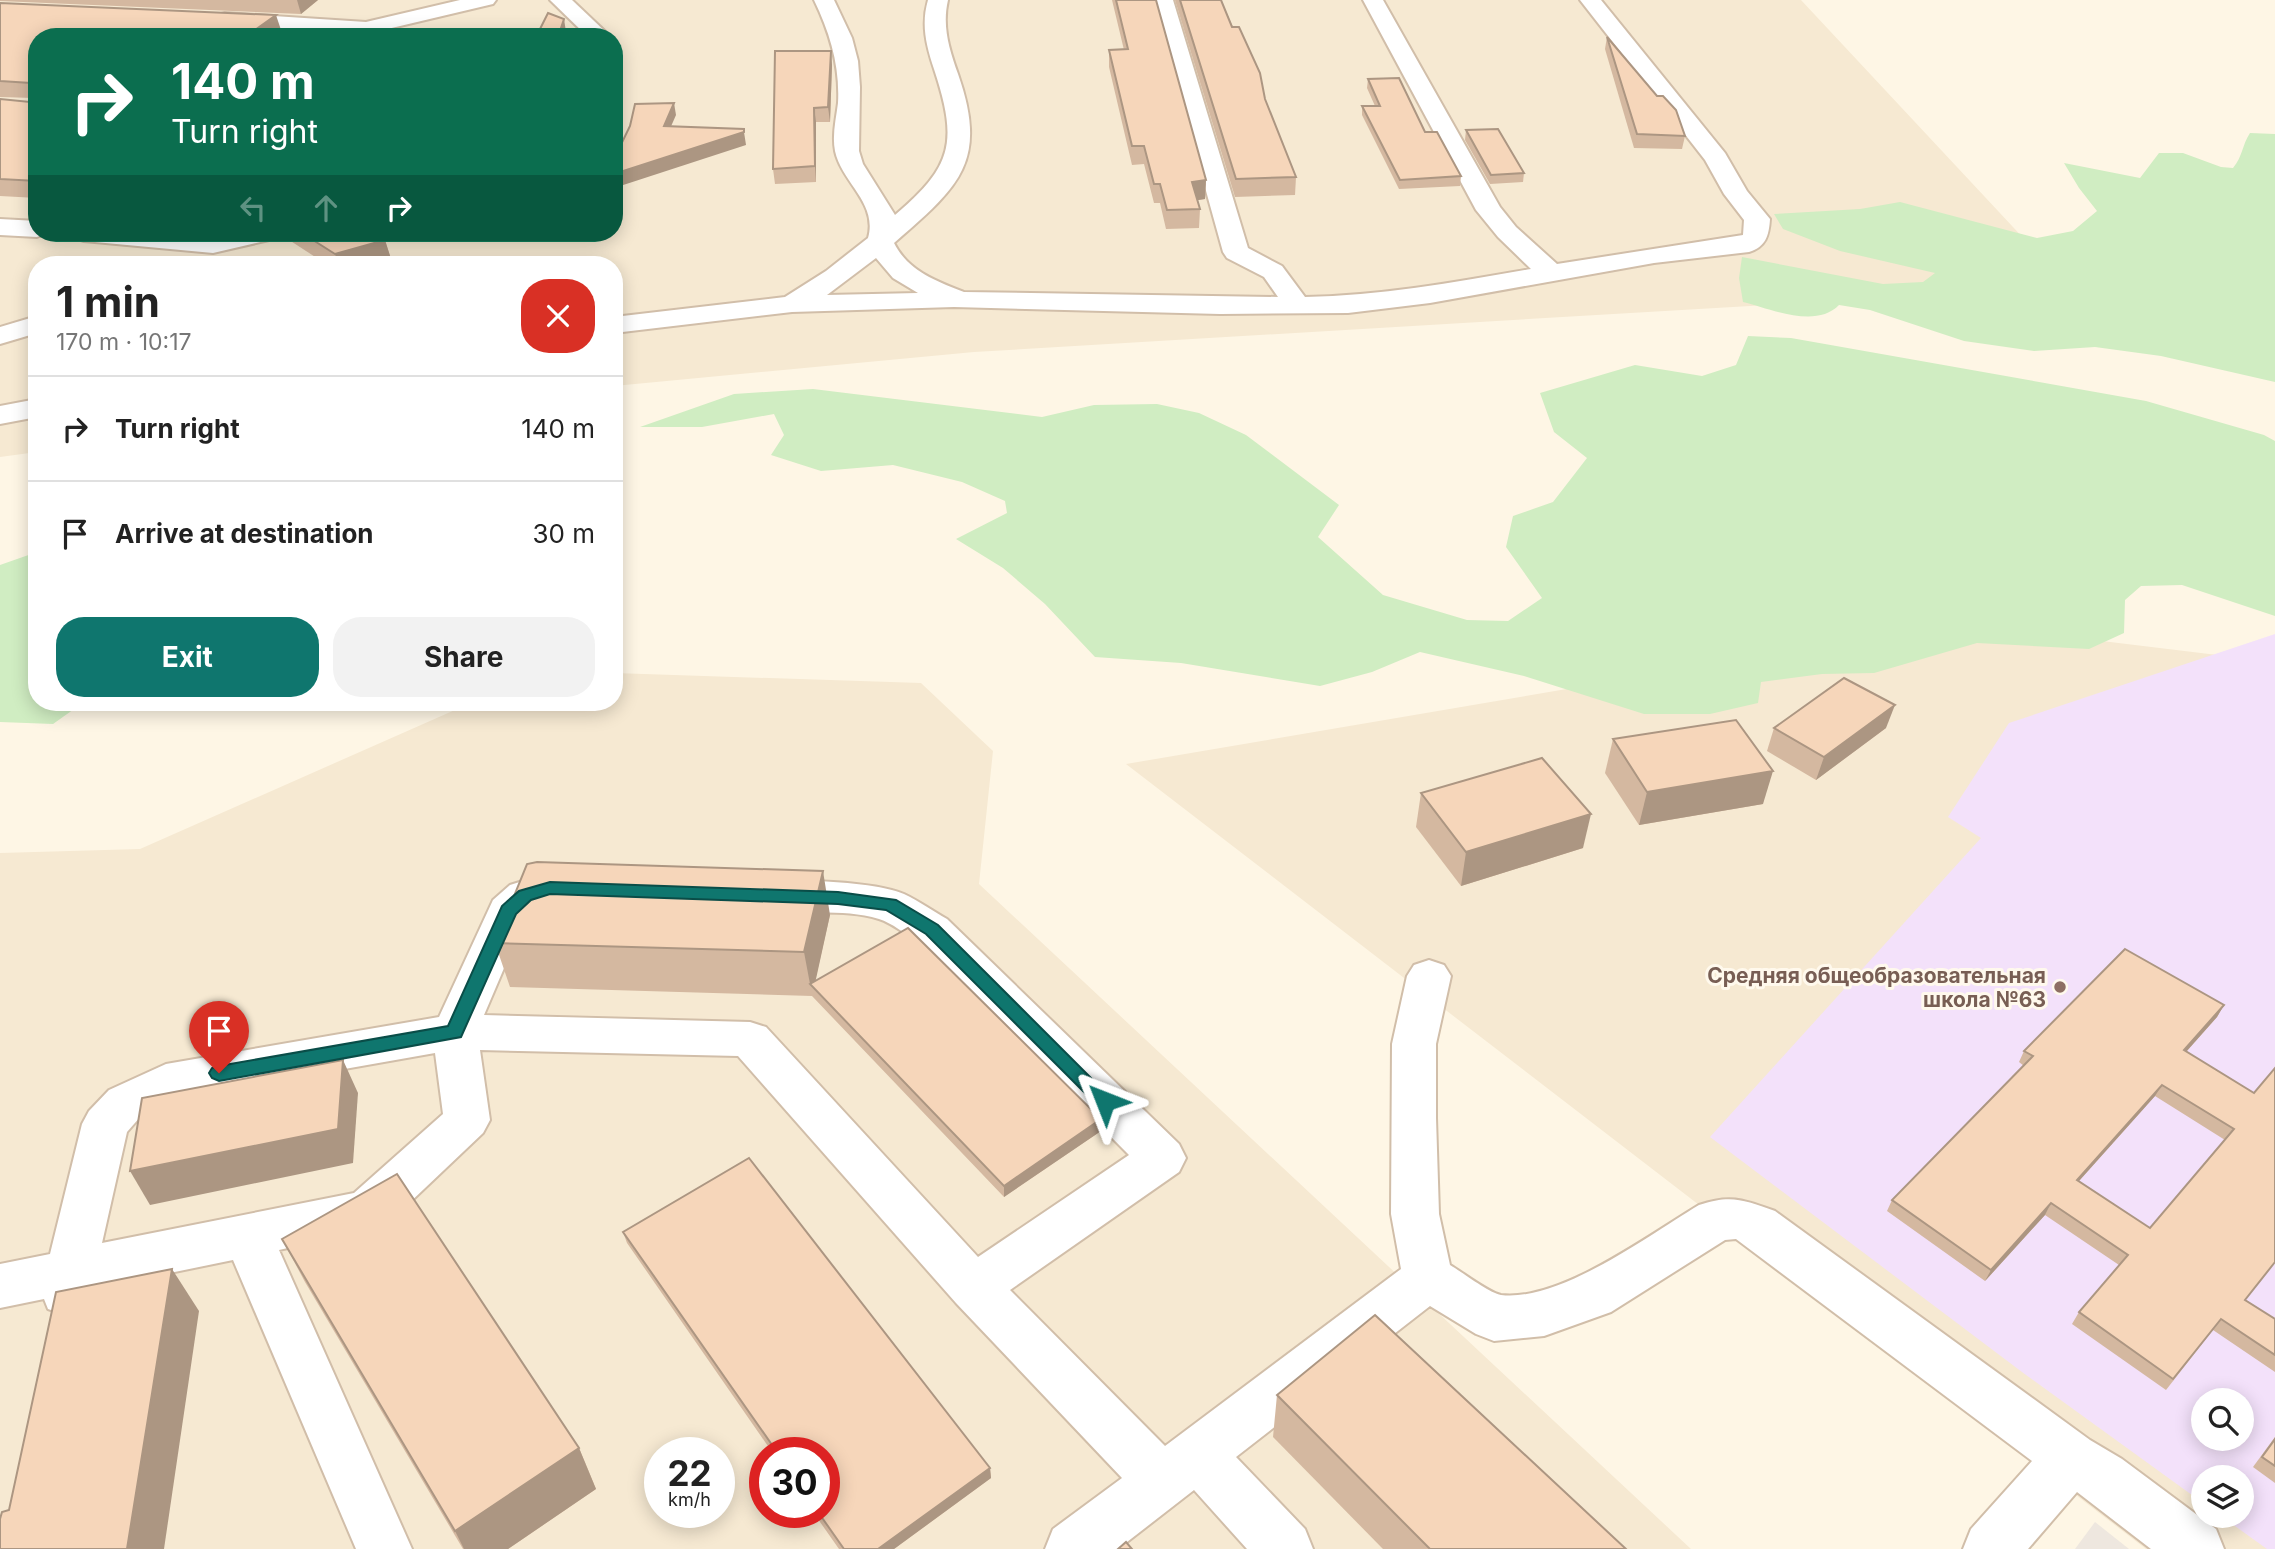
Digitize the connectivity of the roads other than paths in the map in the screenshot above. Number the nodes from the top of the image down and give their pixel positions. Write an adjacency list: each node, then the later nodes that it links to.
1 (486, 0): 10 (street)
2 (560, 0): 11 (street)
3 (824, 0): 14 (street)
4 (938, 0): 14 (street)
5 (1163, 0): 20 (street)
6 (1373, 0): 19 (street)
7 (1590, 0): 19 (street)
8 (209, 18): 9 (street)
9 (316, 28)
10 (387, 28)
11 (591, 28)
12 (0, 227): 13 (street)
13 (28, 229)
14 (880, 241): 21 (street); 22 (street)
15 (196, 242): 17 (street)
16 (228, 242): 17 (street)
17 (214, 245): 18 (street)
18 (197, 256)
19 (1551, 273): 23 (street)
20 (1228, 279): 21 (street); 23 (street); 23 (street)
21 (960, 300): 22 (street)
22 (792, 304): 24 (street)
23 (1295, 307)
24 (623, 324)
25 (28, 327): 26 (street)
26 (0, 335)
27 (28, 410): 28 (street)
28 (0, 415)
29 (577, 889): 32 (street)
30 (742, 895): 37 (street)
31 (1429, 976): 35 (street)
32 (455, 1032): 33 (street); 34 (street); 37 (street)
33 (248, 1237): 34 (street); 41 (street)
34 (71, 1272): 36 (street); 38 (street)
35 (1428, 1278): 39 (street); 40 (street)
36 (0, 1286)
37 (974, 1287): 40 (street)
38 (57, 1338)
39 (2071, 1458): 44 (street); 45 (street)
40 (1179, 1467): 42 (street); 43 (street)
41 (384, 1549)
42 (1073, 1549)
43 (1285, 1549)
44 (1991, 1549)
45 (2196, 1549)

